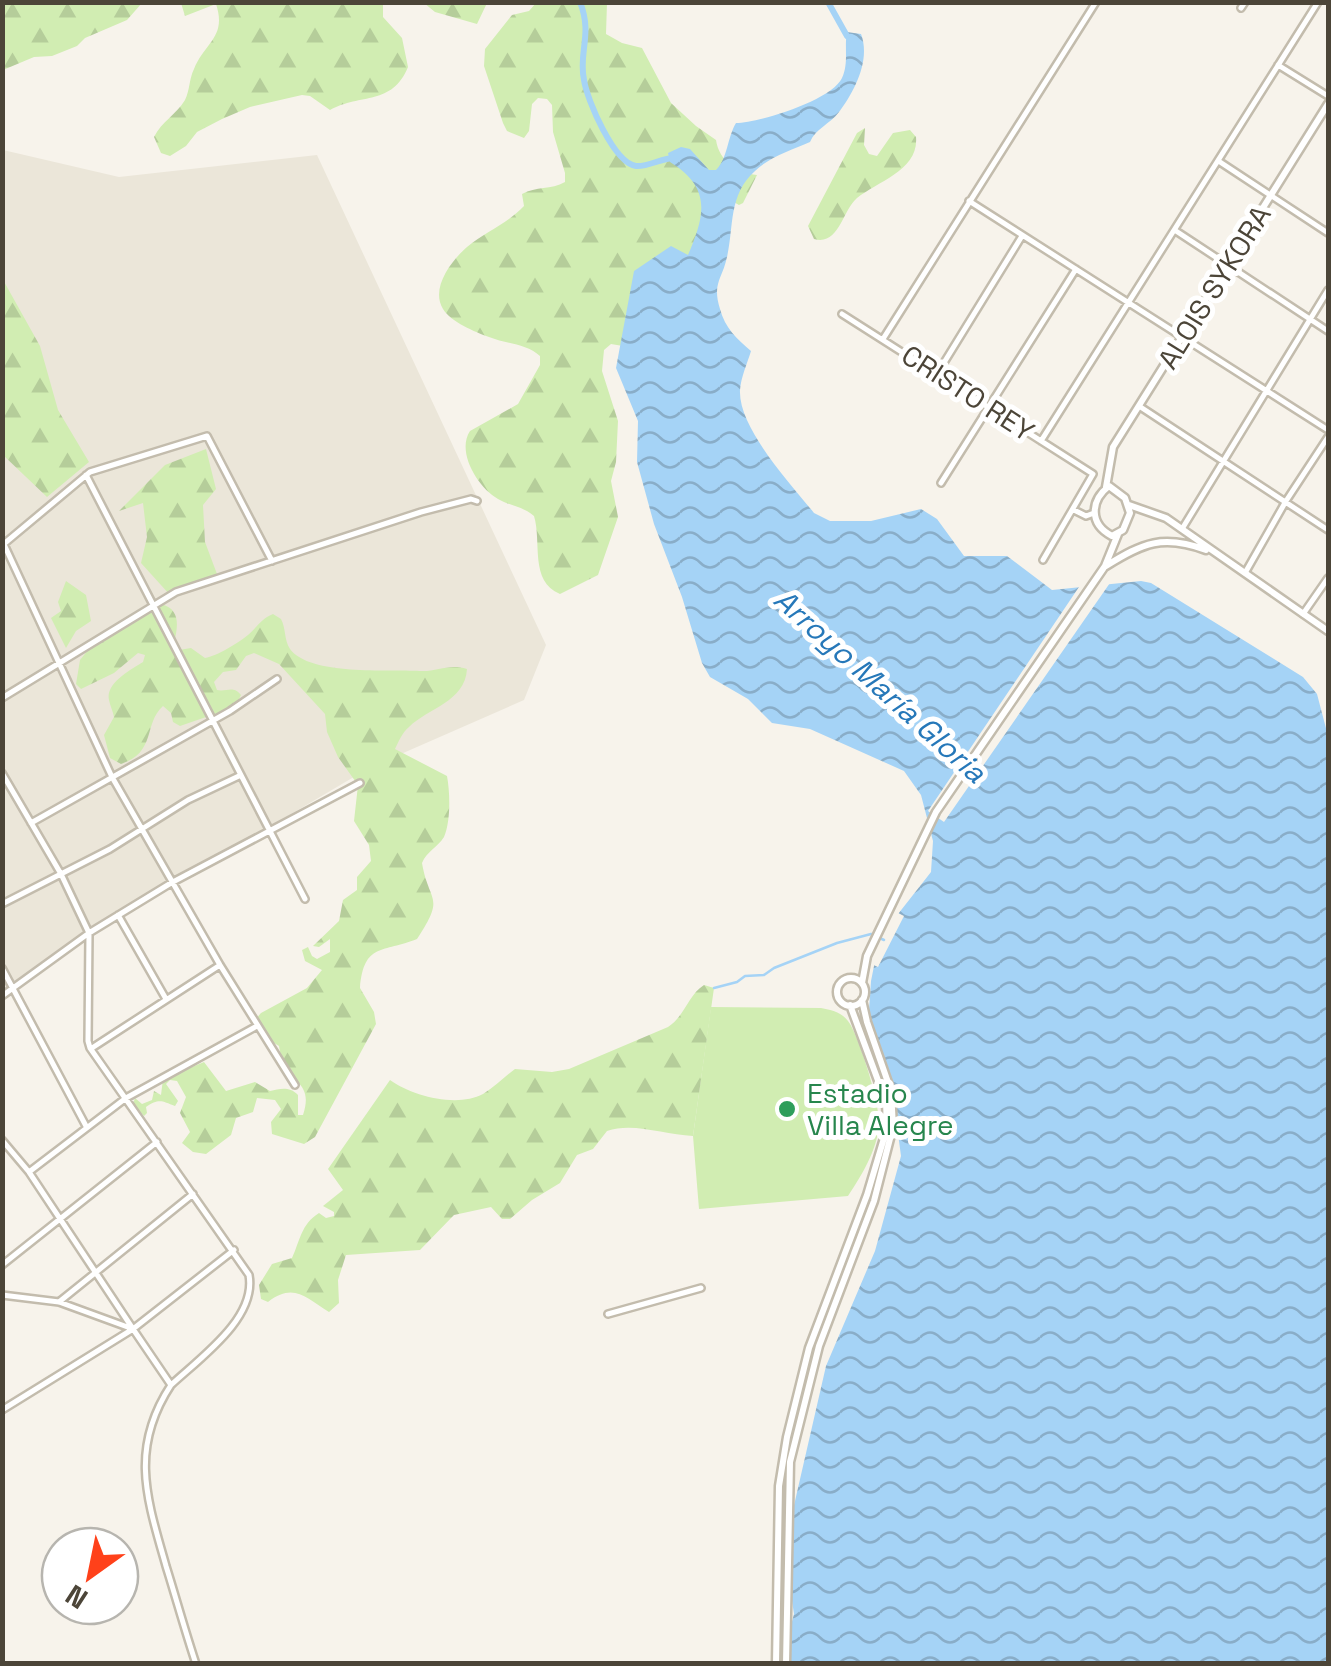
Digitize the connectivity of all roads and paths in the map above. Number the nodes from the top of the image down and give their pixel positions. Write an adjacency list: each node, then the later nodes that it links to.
1 (1096, 2): 8 (street)
2 (1318, 2): 3 (street)
3 (1278, 65): 4 (street); 6 (street)
4 (1328, 96)
5 (1328, 104): 7 (street, ALOIS SYKORA)
6 (1220, 162): 7 (street); 9 (street)
7 (1271, 196): 10 (street); 12 (street, ALOIS SYKORA)
8 (969, 201): 11 (street); 20 (street)
9 (1176, 231): 12 (street); 15 (street)
10 (1328, 233)
11 (1023, 235): 13 (street); 21 (street)
12 (1226, 264): 17 (street); 19 (street, ALOIS SYKORA)
13 (1076, 270): 15 (street); 24 (street)
14 (1328, 290): 17 (street)
15 (1130, 304): 19 (street); 26 (street)
16 (842, 314): 20 (street, CRISTO REY)
17 (1311, 320): 18 (street); 22 (street)
18 (1328, 331)
19 (1182, 337): 22 (street); 23 (street, ALOIS SYKORA)
20 (883, 338): 21 (street, CRISTO REY)
21 (936, 374): 24 (street, CRISTO REY)
22 (1269, 390): 25 (street); 27 (street)
23 (1139, 406): 27 (street); 30 (street, ALOIS SYKORA)
24 (988, 408): 26 (street, CRISTO REY); 29 (street)
25 (1328, 434): 31 (street)
26 (1042, 441): 34 (street, CRISTO REY)
27 (1224, 460): 31 (street); 38 (street)
28 (86, 474): 42 (street); 46 (street); 50 (street)
29 (941, 483)
30 (1109, 487): 33 (street); 36 (street)
31 (1286, 500): 39 (street); 48 (street)
32 (477, 501): 46 (street)
33 (1129, 506): 35 (street); 37 (street)
34 (1074, 510): 36 (street); 45 (street)
35 (1144, 510): 37 (street); 38 (street)
36 (1094, 513): 40 (street)
37 (1128, 517): 41 (street)
38 (1182, 529): 44 (street)
39 (1328, 530)
40 (1105, 532): 41 (street); 43 (street)
41 (1118, 534): 43 (street)
42 (3, 543): 53 (street)
43 (1110, 550): 47 (street)
44 (1219, 555): 47 (street); 48 (street)
45 (1042, 560)
46 (272, 562): 50 (street)
47 (1105, 566): 70 (street)
48 (1245, 573): 51 (street)
49 (1328, 578): 51 (street)
50 (153, 604): 53 (street); 56 (street)
51 (1302, 614): 52 (street)
52 (1328, 631)
53 (60, 661): 55 (street); 59 (street)
54 (277, 678): 56 (street)
55 (2, 698)
56 (213, 720): 57 (street); 59 (street)
57 (241, 775): 62 (street); 63 (street)
58 (3, 776): 61 (street)
59 (112, 776): 61 (street); 62 (street)
60 (360, 783): 63 (street)
61 (31, 823): 64 (street)
62 (142, 829): 64 (street); 65 (street)
63 (270, 830): 65 (street); 66 (street)
64 (61, 874): 67 (street); 69 (street)
65 (170, 883): 68 (street); 71 (street)
66 (306, 899)
67 (2, 904)
68 (118, 916): 69 (street); 77 (street)
69 (89, 933): 75 (street); 81 (street)
70 (867, 956): 73 (street); 74 (street)
71 (220, 966): 77 (street); 80 (street)
72 (2, 968): 75 (street)
73 (850, 978): 74 (street); 79 (street)
74 (862, 983): 78 (street)
75 (13, 988): 76 (street); 84 (street)
76 (2, 996)
77 (167, 1000): 81 (street)
78 (862, 1000): 79 (street); 102 (street)
79 (850, 1005): 101 (street)
80 (258, 1026): 82 (street); 83 (street)
81 (90, 1048): 83 (street)
82 (295, 1085)
83 (126, 1098): 84 (street); 86 (street)
84 (86, 1126): 87 (street)
85 (2, 1140): 87 (street)
86 (156, 1142): 88 (street); 89 (street)
87 (28, 1172): 89 (street)
88 (193, 1194): 90 (street); 92 (street)
89 (61, 1219): 91 (street); 92 (street)
90 (234, 1250): 97 (street); 98 (street)
91 (2, 1265)
92 (97, 1272): 95 (street); 97 (street)
93 (701, 1288): 96 (street)
94 (2, 1295): 95 (street)
95 (60, 1302): 97 (street)
96 (608, 1314)
97 (132, 1329): 98 (street); 99 (street)
98 (171, 1385): 100 (street)
99 (2, 1410)
100 (196, 1664)
101 (776, 1664)
102 (786, 1664)

